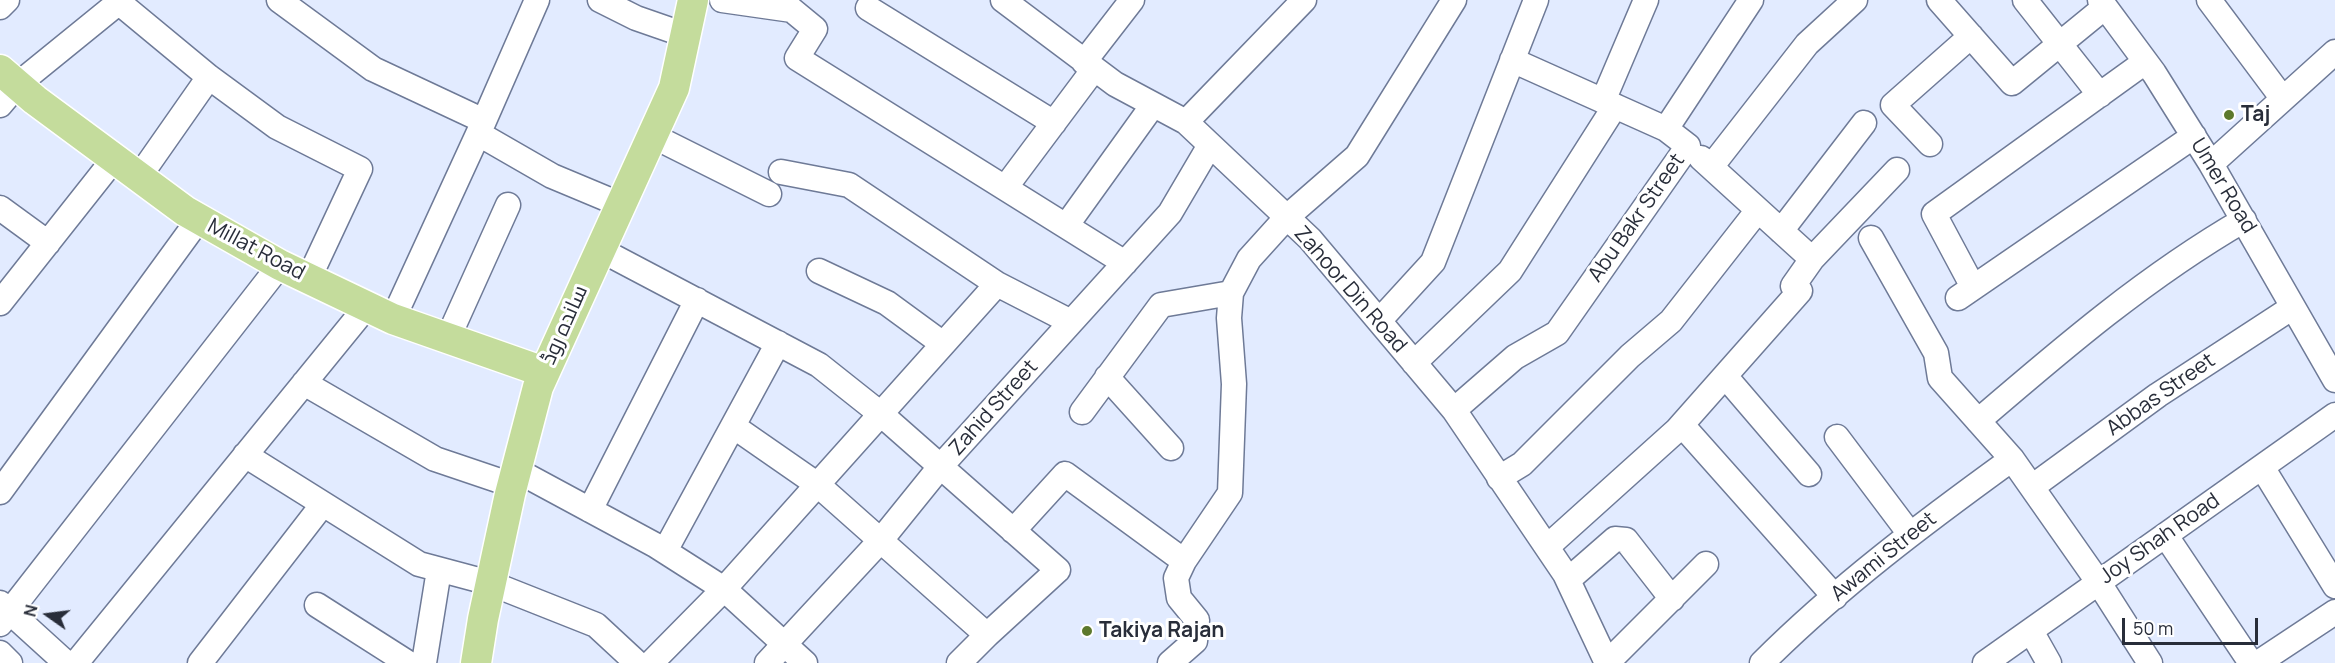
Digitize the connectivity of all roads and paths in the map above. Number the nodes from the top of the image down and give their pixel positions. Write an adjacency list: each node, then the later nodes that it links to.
1 (7, 0): 20 (street)
2 (279, 0): 38 (street)
3 (537, 0): 38 (street)
4 (600, 0): 22 (street)
5 (693, 0): 22 (main road, ساندہ روڈ)
6 (722, 0): 51 (street)
7 (1005, 0): 28 (street, Zahoor Din Road)
8 (1132, 0): 28 (street)
9 (1304, 0): 35 (street)
10 (1454, 0): 57 (street)
11 (1535, 0): 26 (street)
12 (1646, 0): 33 (street)
13 (1751, 0): 39 (street, Abu Bakr Street)
14 (1855, 0): 47 (street)
15 (1939, 0): 23 (street)
16 (2025, 0): 24 (street)
17 (2209, 0): 32 (street)
18 (117, 1): 29 (street); 30 (street)
19 (2103, 4): 24 (street); 27 (street, Umer Road)
20 (0, 7)
21 (868, 8): 36 (street)
22 (685, 34): 40 (main road, ساندہ روڈ)
23 (1971, 36): 24 (street); 42 (street)
24 (2059, 44): 31 (street)
25 (2335, 52): 32 (street)
26 (1512, 60): 33 (street); 76 (street)
27 (2145, 62): 31 (street); 41 (street, Umer Road)
28 (1089, 65): 34 (street, Zahoor Din Road); 36 (street)
29 (209, 77): 50 (street); 69 (street)
30 (6, 87): 45 (main road, Millat Road)
31 (2100, 95): 41 (street)
32 (2283, 99): 46 (street)
33 (1609, 104): 39 (street); 81 (street)
34 (1153, 105): 35 (street, Zahoor Din Road); 60 (street)
35 (1186, 122): 43 (street, Zahoor Din Road)
36 (1054, 123): 51 (street)
37 (1864, 123): 61 (street)
38 (481, 127): 53 (street); 75 (street)
39 (1666, 129): 44 (street, Abu Bakr Street)
40 (651, 135): 52 (street); 53 (main road, ساندہ روڈ)
41 (2194, 136): 46 (street, Umer Road)
42 (1930, 144)
43 (1210, 145): 57 (street, Zahoor Din Road); 66 (street, Zahid Street)
44 (1688, 146): 47 (street); 87 (street, Abu Bakr Street)
45 (114, 159): 50 (main road, Millat Road); 63 (street)
46 (2211, 164): 59 (street, Umer Road)
47 (1711, 167): 56 (street)
48 (1897, 170): 65 (street)
49 (781, 172): 70 (street)
50 (139, 177): 58 (main road, Millat Road)
51 (1005, 188): 60 (street)
52 (769, 194)
53 (619, 204): 64 (main road, ساندہ روڈ)
54 (508, 205): 78 (street)
55 (0, 208): 63 (street)
56 (1758, 210): 61 (street); 102 (street)
57 (1287, 217): 71 (street); 76 (street, Zahoor Din Road)
58 (199, 219): 67 (main road, Millat Road); 105 (street)
59 (2244, 220): 74 (street, Umer Road); 91 (street)
60 (1066, 226): 66 (street)
61 (1781, 231): 65 (street)
62 (1871, 238): 91 (street)
63 (48, 243): 73 (street)
64 (599, 249): 72 (street); 82 (main road, ساندہ روڈ)
65 (1812, 259): 83 (street)
66 (1125, 263): 77 (street, Zahid Street)
67 (280, 265): 69 (main road, Millat Road); 125 (street)
68 (819, 271): 80 (street)
69 (309, 278): 75 (main road, Millat Road)
70 (997, 284): 77 (street); 80 (street)
71 (1230, 293): 84 (street); 114 (street)
72 (698, 300): 79 (street); 107 (street)
73 (0, 303)
74 (2293, 307): 85 (street, Umer Road); 104 (street, Abbas Street)
75 (380, 312): 78 (main road, Millat Road); 86 (street)
76 (1379, 321): 81 (street, Zahoor Din Road)
77 (1071, 322): 98 (street, Zahid Street)
78 (447, 338): 82 (main road, Millat Road)
79 (778, 343): 89 (street); 93 (street)
80 (943, 344): 89 (street)
81 (1414, 363): 87 (street, Zahoor Din Road)
82 (544, 372): 101 (main road, ساندہ روڈ)
83 (1725, 376): 92 (street); 100 (street)
84 (1107, 377): 88 (street); 95 (street)
85 (2335, 380)
86 (304, 383): 96 (street); 101 (street)
87 (1454, 410): 102 (street, Zahoor Din Road)
88 (1082, 412)
89 (882, 415): 98 (street); 103 (street)
90 (2335, 415): 99 (street, Joy Shah Road)
91 (1978, 421): 97 (street)
92 (1682, 425): 112 (street); 122 (street)
93 (732, 426): 103 (street); 113 (street)
94 (1837, 437): 109 (street)
95 (1171, 448)
96 (245, 455): 106 (street); 131 (street)
97 (2012, 459): 104 (street); 109 (street, Awami Street)
98 (940, 467): 108 (street); 111 (street, Zahid Street)
99 (2262, 467): 110 (street, Joy Shah Road); 120 (street)
100 (1809, 474)
101 (514, 477): 107 (street); 118 (main road, ساندہ روڈ)
102 (1499, 478): 112 (street, Zahoor Din Road)
103 (818, 485): 111 (street); 121 (street)
104 (2032, 487): 119 (street)
105 (0, 492)
106 (323, 504): 116 (street); 133 (street)
107 (591, 510): 113 (street)
108 (1013, 531): 114 (street); 128 (street)
109 (1910, 534): 122 (street, Awami Street)
110 (2166, 536): 119 (street, Joy Shah Road); 148 (street)
111 (881, 540): 128 (street); 129 (street, Zahid Street)
112 (1547, 547): 117 (street, Zahoor Din Road)
113 (665, 551): 121 (street)
114 (1184, 561): 142 (street)
115 (1706, 564): 123 (street)
116 (439, 570): 118 (street); 135 (street)
117 (1568, 580): 123 (street); 143 (street, Zahoor Din Road)
118 (490, 583): 136 (main road, ساندہ روڈ); 137 (street)
119 (2099, 583): 127 (street, Joy Shah Road); 147 (street)
120 (2335, 586)
121 (723, 589): 129 (street); 138 (street)
122 (1835, 597): 144 (street, Awami Street)
123 (1672, 599): 143 (street)
124 (317, 605): 134 (street)
125 (3, 612): 131 (street)
126 (2335, 612): 149 (street)
127 (2031, 631): 145 (street, Joy Shah Road); 146 (street)
128 (987, 635): 141 (street)
129 (784, 645): 139 (street, Zahid Street); 140 (street)
130 (0, 653): 132 (street)
131 (82, 660)
132 (10, 663)
133 (200, 663)
134 (408, 663)
135 (424, 663)
136 (476, 663)
137 (637, 663)
138 (651, 663)
139 (768, 663)
140 (805, 663)
141 (959, 663)
142 (1170, 663)
143 (1607, 663)
144 (1762, 663)
145 (1985, 663)
146 (2049, 663)
147 (2150, 663)
148 (2251, 663)
149 (2258, 663)

